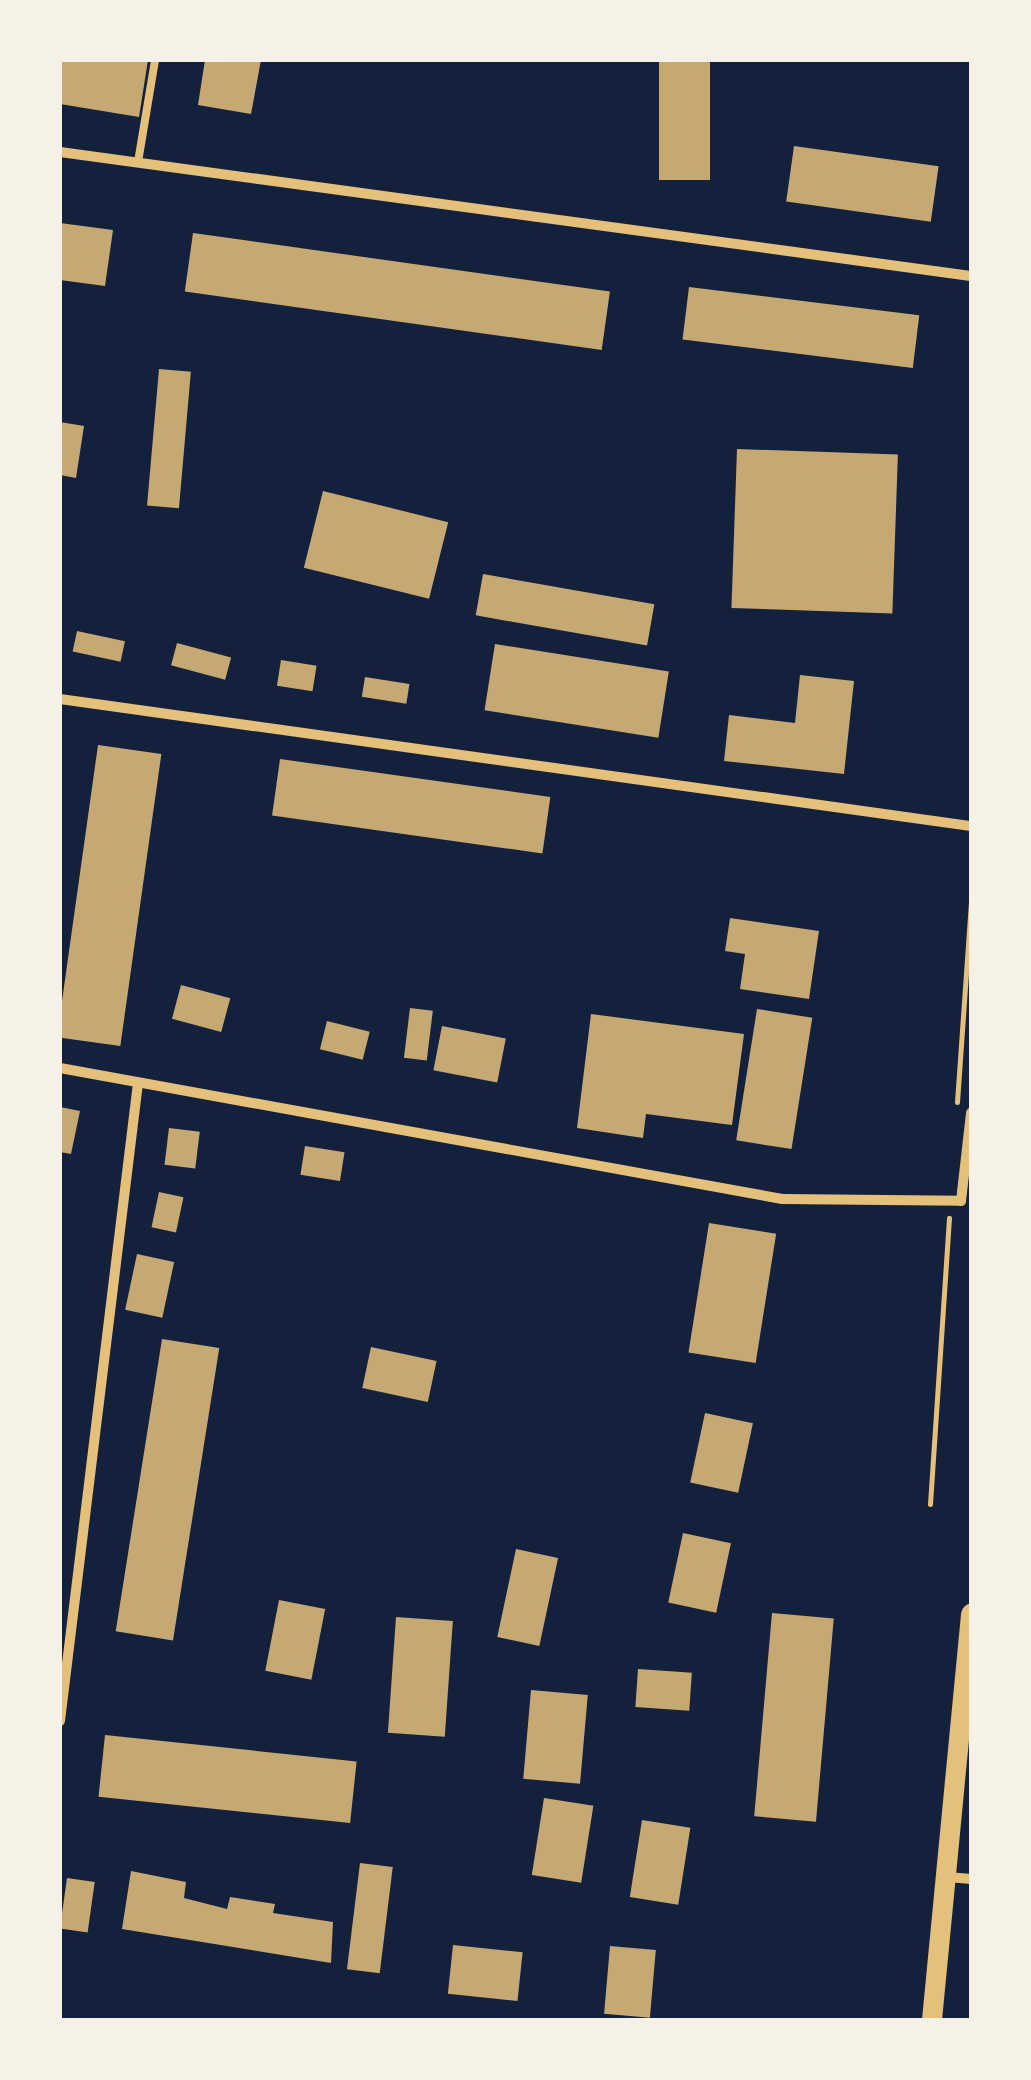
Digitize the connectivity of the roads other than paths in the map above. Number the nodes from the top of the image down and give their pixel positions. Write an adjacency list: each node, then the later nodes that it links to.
1 (155, 60): 3 (lane)
2 (60, 152): 3 (street)
3 (138, 162): 4 (street)
4 (971, 276)
5 (60, 699): 6 (street)
6 (971, 826)
7 (60, 1068): 8 (street)
8 (138, 1083): 9 (street); 11 (street)
9 (971, 1113)
10 (971, 1614): 12 (main road)
11 (60, 1720)
12 (948, 1877): 13 (street); 14 (main road)
13 (971, 1879)
14 (932, 2020)

